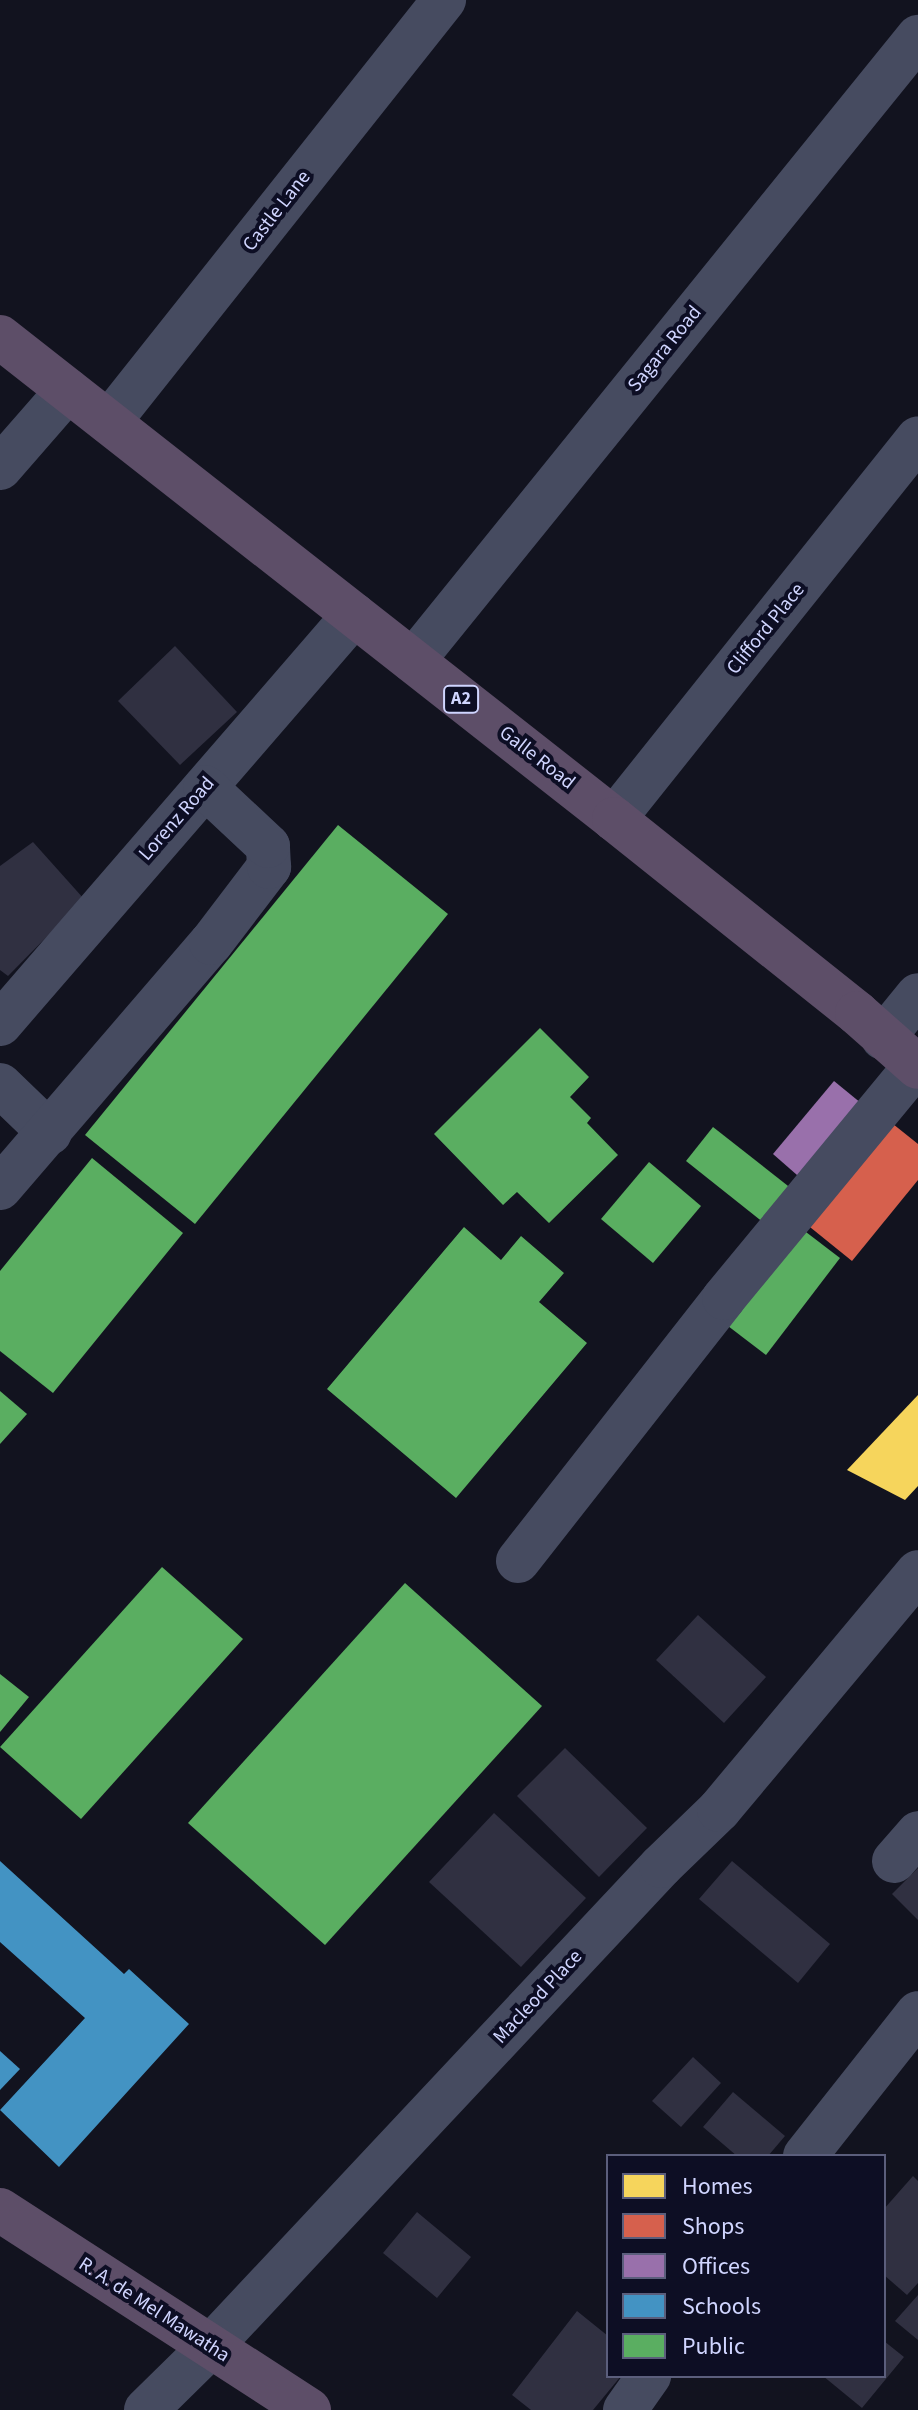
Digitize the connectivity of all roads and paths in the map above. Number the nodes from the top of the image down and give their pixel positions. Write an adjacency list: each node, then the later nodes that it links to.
1 (444, 0): 5 (street, Castle Lane)
2 (918, 37): 9 (street, Sagara Road)
3 (0, 337): 4 (highway, Galle Road / A2)
4 (68, 390): 5 (highway, Galle Road / A2); 7 (street)
5 (109, 422): 8 (highway, Galle Road / A2)
6 (918, 438): 11 (street, Clifford Place)
7 (0, 468)
8 (354, 615): 9 (highway, Galle Road / A2); 10 (street, Lorenz Road)
9 (413, 661): 11 (highway, Galle Road / A2)
10 (205, 787): 13 (street, Lorenz Road); 17 (street)
11 (614, 819): 14 (highway, Galle Road / A2)
12 (918, 995): 14 (street)
13 (0, 1024)
14 (883, 1038): 15 (highway, Galle Road / A2)
15 (917, 1066): 19 (street)
16 (0, 1085): 17 (street)
17 (50, 1133): 18 (street)
18 (0, 1188)
19 (518, 1561)
20 (918, 1572): 24 (street, Macleod Place)
21 (918, 2013): 22 (street)
22 (807, 2154)
23 (0, 2210): 24 (highway, R. A. de Mel Mawatha)
24 (210, 2347): 26 (street, Macleod Place); 27 (highway, R. A. de Mel Mawatha)
25 (648, 2378): 28 (street)
26 (146, 2410)
27 (309, 2410)
28 (625, 2410)

